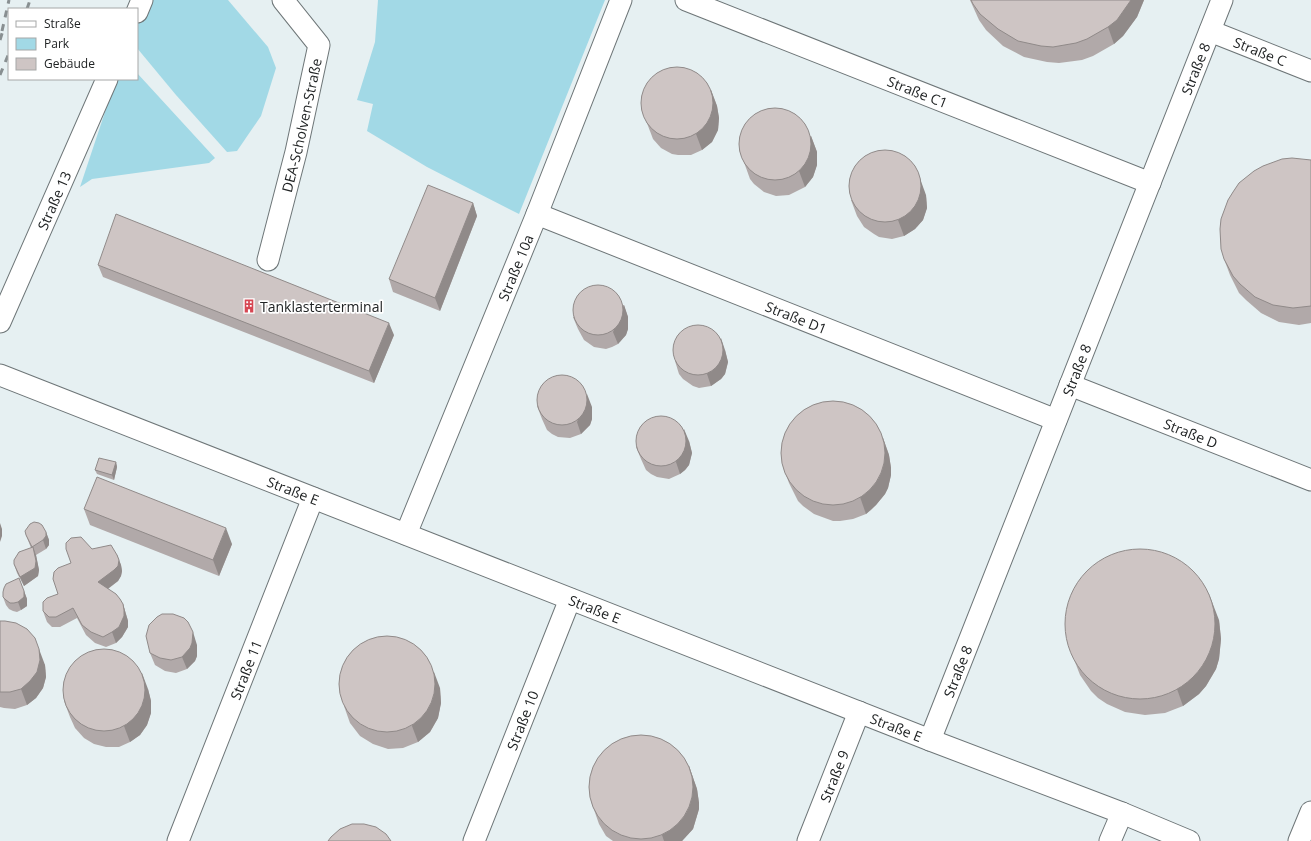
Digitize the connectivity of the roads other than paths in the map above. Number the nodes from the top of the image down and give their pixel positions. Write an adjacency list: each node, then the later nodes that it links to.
1 (142, 0): 6 (lane)
2 (283, 0): 12 (lane, DEA-Scholven-Straße)
3 (621, 0): 11 (lane, Straße 10a)
4 (686, 0): 10 (lane, Straße C1)
5 (1222, 0): 7 (lane, Straße 8)
6 (138, 10)
7 (1210, 31): 8 (lane, Straße C); 10 (lane, Straße 8)
8 (1311, 71)
9 (107, 80): 13 (lane, Straße 13)
10 (1150, 183): 15 (lane, Straße 8)
11 (537, 214): 16 (lane, Straße D1); 19 (lane, Straße 10a)
12 (268, 260)
13 (0, 322)
14 (0, 375): 18 (lane, Straße E)
15 (1070, 385): 16 (lane, Straße 8); 17 (lane, Straße D)
16 (1056, 420): 22 (lane, Straße 8)
17 (1311, 480)
18 (313, 498): 19 (lane, Straße E); 25 (lane, Straße 11)
19 (406, 534): 20 (lane, Straße E)
20 (570, 599): 21 (lane, Straße E); 26 (lane, Straße 10)
21 (859, 712): 22 (lane, Straße E); 27 (lane, Straße 9)
22 (930, 740): 24 (lane, Straße E)
23 (1311, 812): 30 (lane)
24 (1122, 813): 28 (lane); 29 (lane, Straße E)
25 (178, 841)
26 (474, 841)
27 (808, 841)
28 (1110, 841)
29 (1189, 841)
30 (1300, 841)

